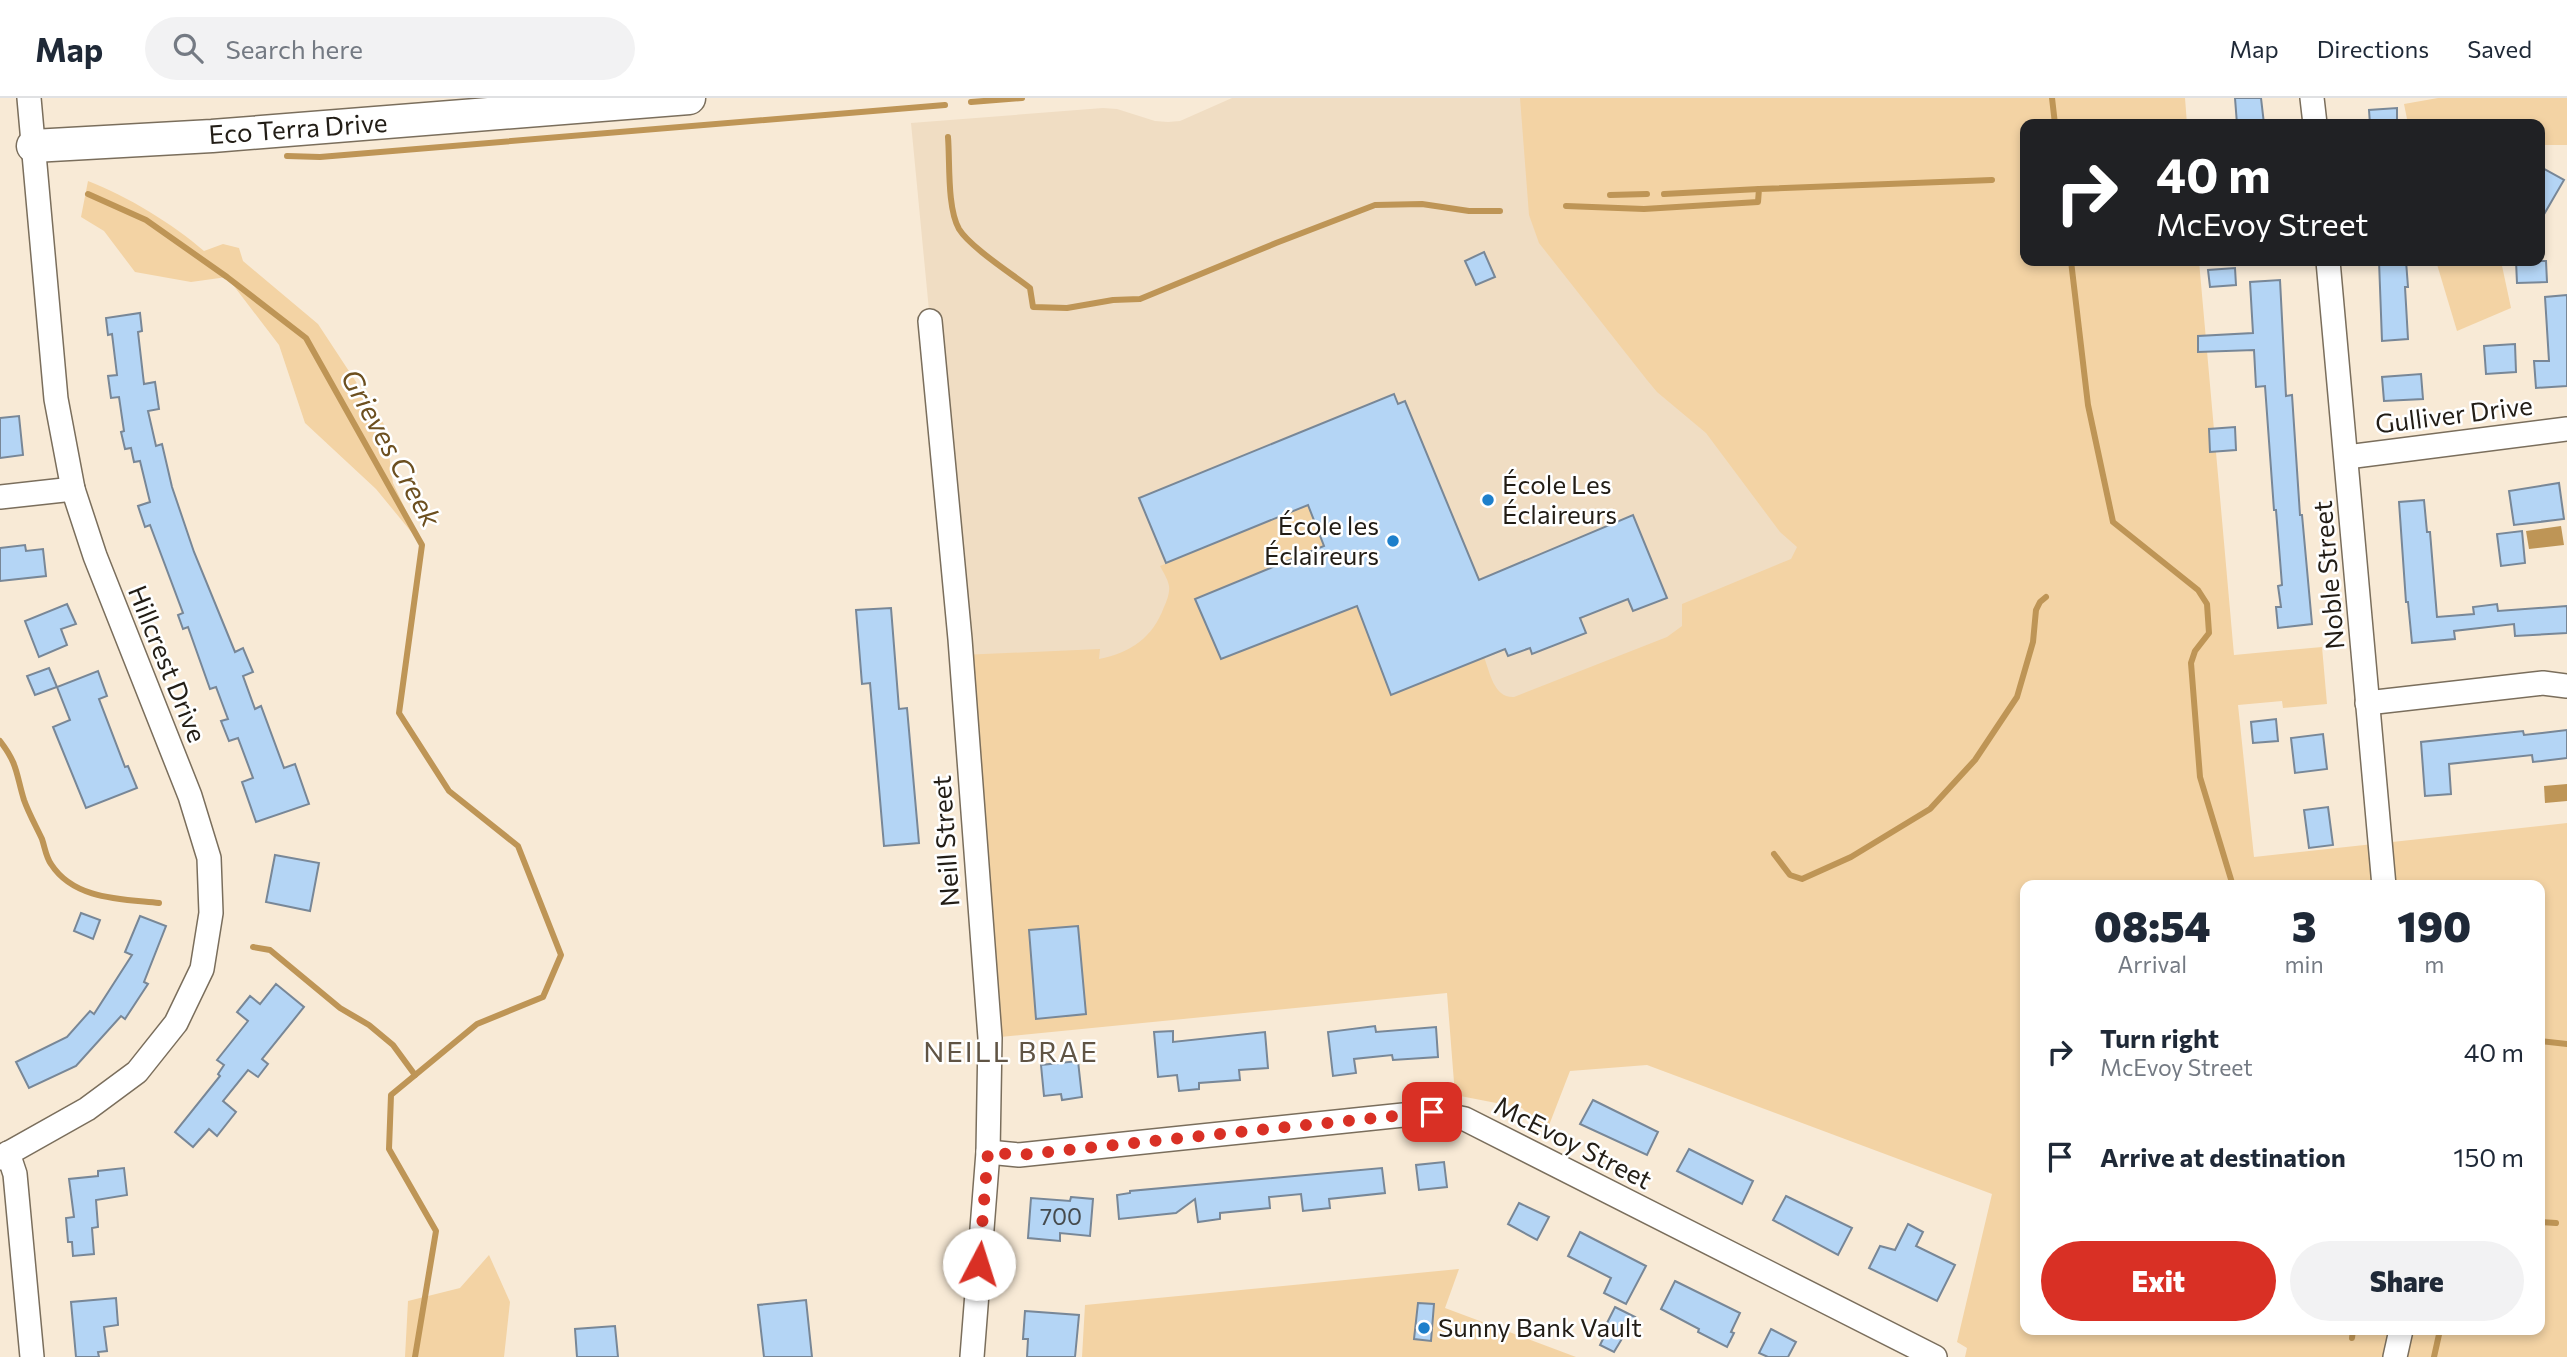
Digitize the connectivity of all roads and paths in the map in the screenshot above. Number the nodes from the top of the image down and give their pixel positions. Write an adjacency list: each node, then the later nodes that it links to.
1 (29, 98): 5 (street, Hillcrest Drive)
2 (689, 98): 5 (street, Eco Terra Drive)
3 (2312, 98): 4 (street)
4 (2314, 119)
5 (33, 146): 10 (street, Hillcrest Drive)
6 (2328, 266): 9 (street, Noble Street)
7 (930, 321): 15 (street, Neill Street)
8 (2567, 429): 9 (street, Gulliver Drive)
9 (2347, 457): 13 (street, Noble Street)
10 (73, 489): 11 (street); 16 (street, Hillcrest Drive)
11 (0, 497)
12 (2567, 685): 13 (street)
13 (2367, 703): 14 (street, Noble Street)
14 (2383, 880)
15 (988, 1152): 19 (street, Neill Street); 20 (street, McEvoy Street)
16 (4, 1155): 18 (street)
17 (2400, 1335): 21 (street)
18 (32, 1357)
19 (972, 1357)
20 (1936, 1357)
21 (2395, 1357)

